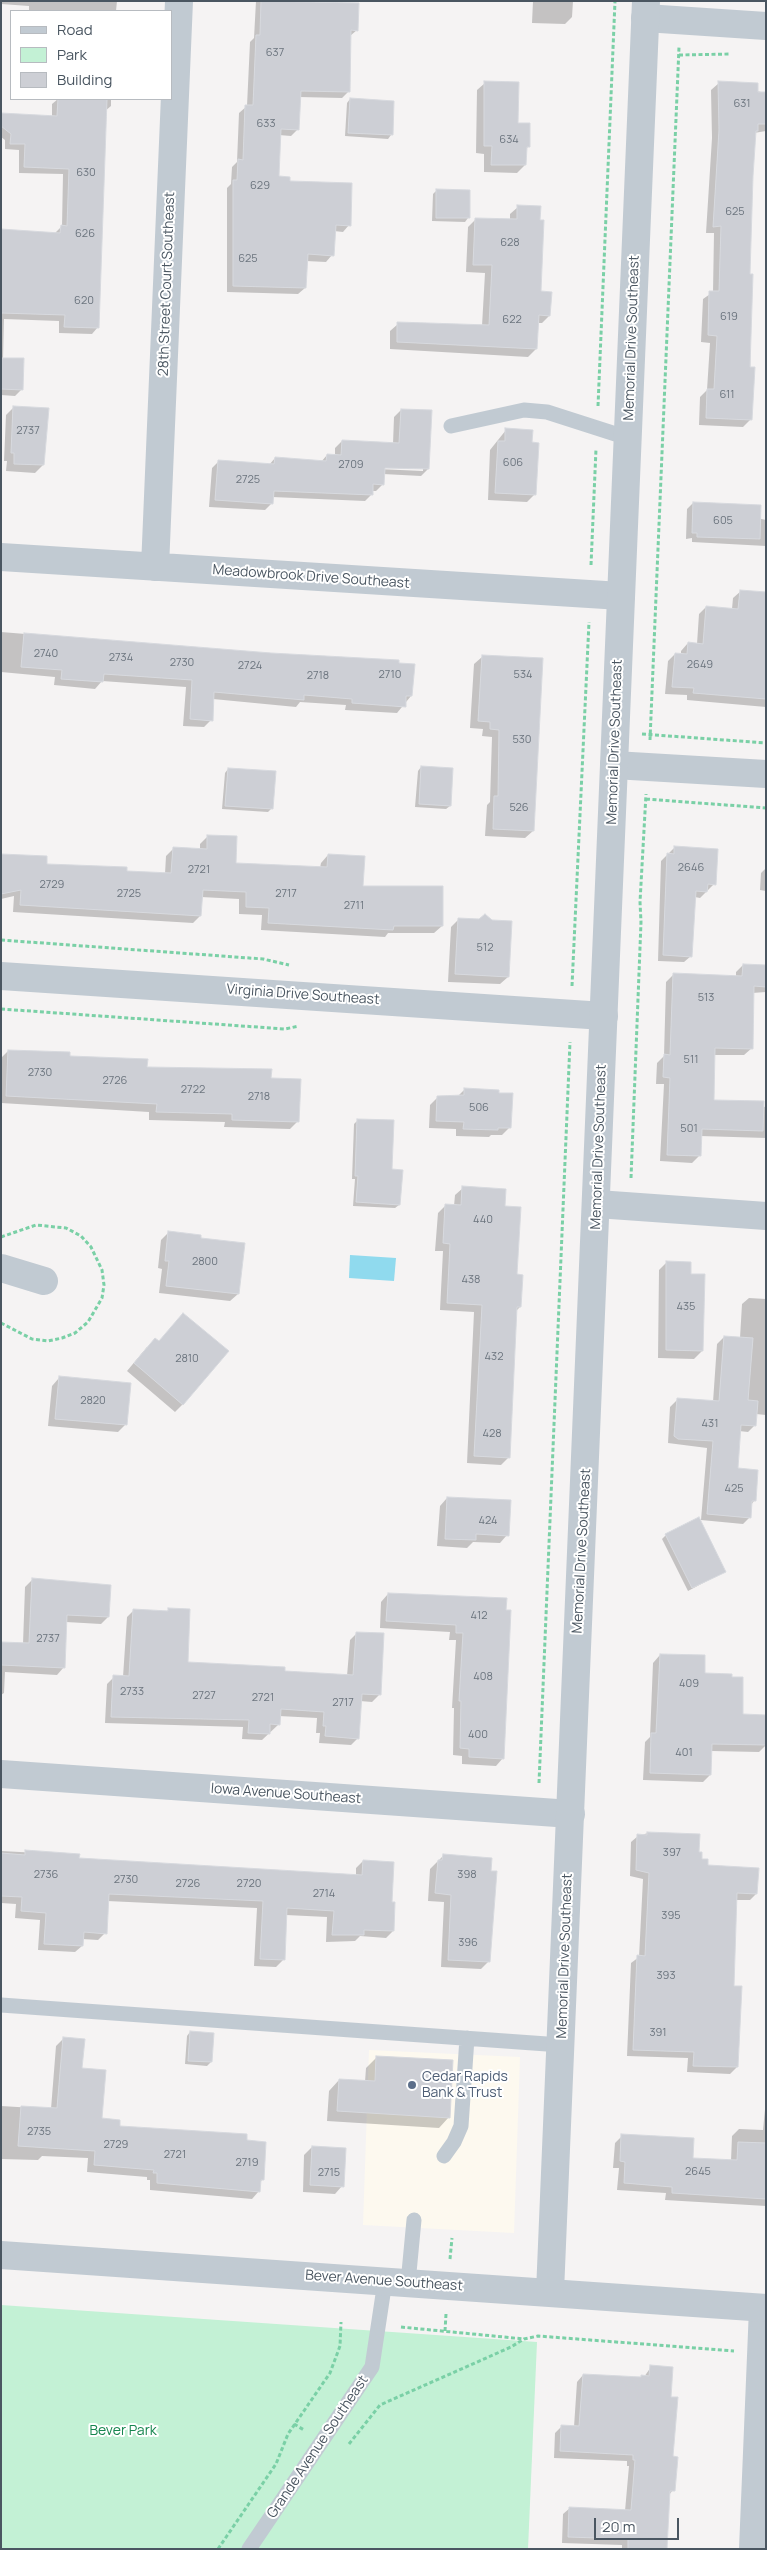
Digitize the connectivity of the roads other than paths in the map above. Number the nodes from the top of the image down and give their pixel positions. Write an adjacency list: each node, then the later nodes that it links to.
1 (179, 1): 7 (street, 28th Street Court Southeast)
2 (646, 10): 3 (street); 5 (street, Memorial Drive Southeast)
3 (766, 26)
4 (451, 426): 5 (lane)
5 (628, 438): 8 (street, Memorial Drive Southeast)
6 (1, 557): 7 (street, Meadowbrook Drive Southeast)
7 (155, 567): 8 (street, Meadowbrook Drive Southeast)
8 (622, 596): 9 (street, Memorial Drive Southeast)
9 (614, 765): 10 (street); 12 (street, Memorial Drive Southeast)
10 (766, 774)
11 (1, 976): 12 (street, Virginia Drive Southeast)
12 (604, 1016): 13 (street, Memorial Drive Southeast)
13 (597, 1204): 14 (street); 18 (street, Memorial Drive Southeast)
14 (766, 1216)
15 (1, 1268): 16 (street)
16 (44, 1281)
17 (1, 1774): 18 (street, Iowa Avenue Southeast)
18 (571, 1814): 21 (street, Memorial Drive Southeast)
19 (1, 2005): 20 (lane)
20 (467, 2038): 21 (lane); 22 (lane)
21 (561, 2044): 26 (street, Memorial Drive Southeast)
22 (444, 2156)
23 (414, 2220): 25 (lane, Grande Avenue Southeast)
24 (1, 2255): 25 (street, Bever Avenue Southeast)
25 (397, 2282): 26 (street, Bever Avenue Southeast); 28 (lane, Grande Avenue Southeast)
26 (550, 2292): 27 (street, Bever Avenue Southeast)
27 (764, 2308): 29 (street)
28 (249, 2549)
29 (753, 2549)

